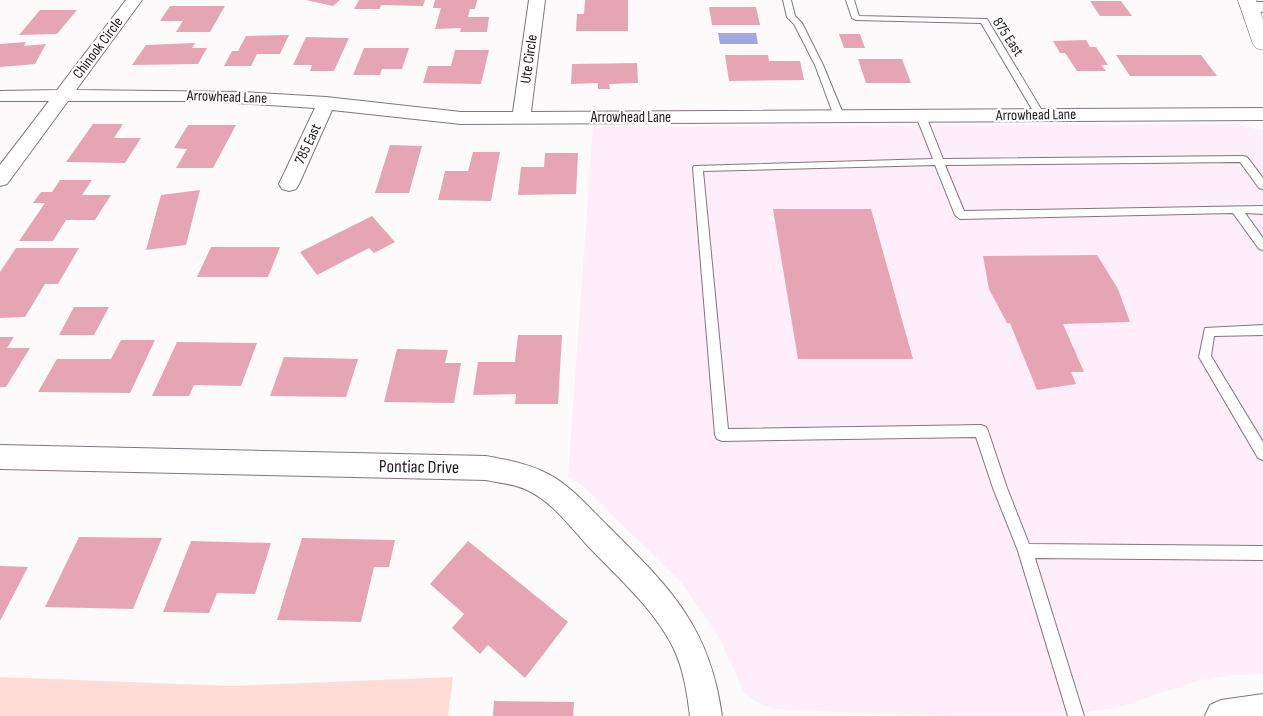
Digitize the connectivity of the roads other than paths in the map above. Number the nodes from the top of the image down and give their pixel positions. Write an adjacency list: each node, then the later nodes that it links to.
1 (134, 0): 8 (street, Chinook Circle)
2 (537, 0): 14 (street, Ute Circle)
3 (786, 0): 12 (lane)
4 (850, 0): 10 (lane, 875 East)
5 (1253, 4): 6 (main road)
6 (1263, 44)
7 (0, 96): 8 (street, Arrowhead Lane)
8 (63, 96): 9 (street, Arrowhead Lane); 16 (street, Chinook Circle)
9 (326, 103): 14 (street, Arrowhead Lane); 17 (street, 785 East)
10 (1039, 114): 11 (street, Arrowhead Lane); 13 (street, Arrowhead Lane)
11 (1263, 114)
12 (838, 116): 13 (street, Arrowhead Lane); 14 (street, Arrowhead Lane)
13 (921, 116): 15 (lane)
14 (521, 118)
15 (939, 162): 18 (lane); 19 (lane); 25 (lane)
16 (0, 179)
17 (290, 184)
18 (1263, 185)
19 (1236, 209): 20 (lane); 21 (lane)
20 (1263, 210)
21 (1263, 246)
22 (1263, 330): 23 (lane)
23 (1263, 454)
24 (0, 457): 28 (street, Pontiac Drive)
25 (1024, 552): 26 (lane); 29 (lane)
26 (1263, 553)
27 (1263, 710): 30 (street)
28 (706, 716)
29 (1076, 716)
30 (1223, 716)

